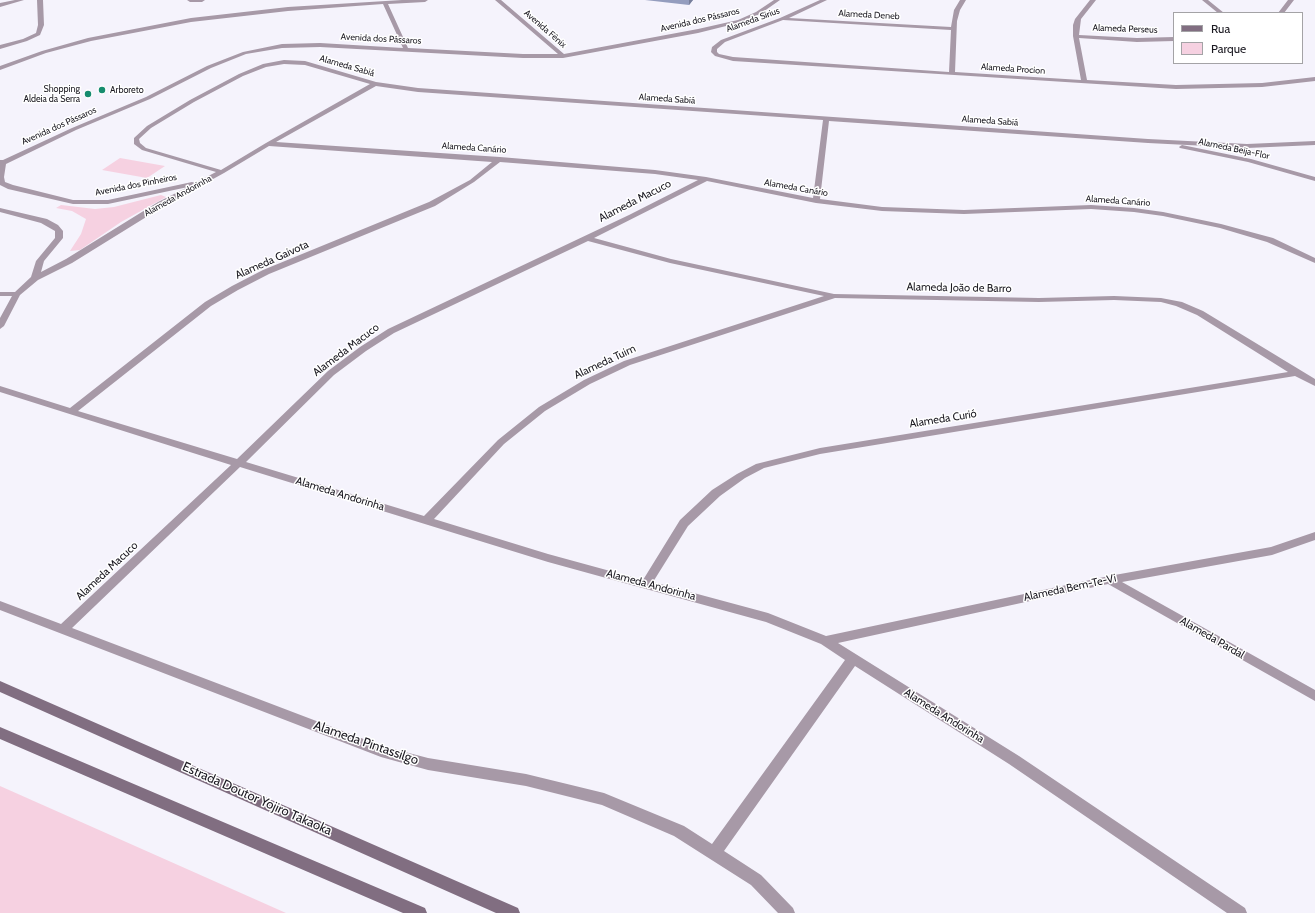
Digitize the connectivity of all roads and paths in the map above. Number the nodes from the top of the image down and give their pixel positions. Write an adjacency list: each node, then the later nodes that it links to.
1 (21, 0): 15 (street)
2 (40, 0): 22 (street)
3 (190, 0): 4 (street)
4 (202, 0)
5 (400, 0): 14 (street)
6 (425, 0): 14 (street)
7 (498, 0): 25 (street, Avenida Fênix)
8 (777, 0): 25 (street, Avenida dos Pássaros)
9 (824, 0): 18 (street, Alameda Sirius)
10 (963, 0): 19 (street)
11 (1093, 0): 20 (street)
12 (1205, 0): 16 (street)
13 (1291, 0): 17 (street)
14 (385, 3): 23 (street); 26 (street)
15 (0, 5)
16 (1220, 12)
17 (1282, 12)
18 (782, 19): 19 (street, Alameda Deneb); 24 (street, Alameda Sirius)
19 (954, 29): 27 (street)
20 (1076, 36): 21 (street, Alameda Perseus); 29 (street)
21 (1173, 39)
22 (0, 47)
23 (406, 49): 25 (street, Avenida dos Pássaros); 38 (street, Avenida dos Pássaros)
24 (713, 50): 27 (street, Alameda Procion)
25 (563, 56)
26 (0, 68)
27 (952, 73): 29 (street, Alameda Procion)
28 (1315, 79): 29 (street, Alameda Procion)
29 (1084, 82)
30 (375, 84): 31 (street, Alameda Sabiá); 33 (street, Alameda Andorinha); 39 (street, Alameda Sabiá)
31 (826, 120): 32 (street, Alameda Sabiá); 44 (street)
32 (1148, 141): 35 (street, Alameda Sabiá); 37 (street, Alameda Beija-Flor)
33 (268, 144): 36 (street, Alameda Canário); 39 (street, Alameda Andorinha)
34 (1315, 144): 35 (street, Alameda Sabiá)
35 (1247, 146): 37 (street)
36 (500, 159): 40 (street, Alameda Canário); 58 (street, Alameda Gaivota)
37 (1248, 160): 41 (street, Alameda Beija-Flor)
38 (1, 163): 43 (street, Avenida dos Pinheiros)
39 (222, 172): 42 (street, Alameda Andorinha)
40 (706, 179): 44 (street, Alameda Canário); 46 (street, Alameda Macuco)
41 (1315, 179)
42 (204, 182): 43 (street, Avenida dos Pinheiros); 47 (street, Alameda Andorinha)
43 (1, 183)
44 (816, 201): 49 (street, Alameda Canário)
45 (0, 210): 48 (street)
46 (587, 238): 53 (street, Alameda João de Barro); 59 (street, Alameda Macuco)
47 (68, 260): 48 (street); 50 (street, Alameda Andorinha)
48 (40, 261): 50 (street)
49 (1315, 261)
50 (35, 278): 52 (street, Alameda Andorinha)
51 (0, 294): 52 (street)
52 (17, 294): 54 (street, Alameda Andorinha)
53 (834, 296): 55 (street, Alameda João de Barro); 60 (street, Alameda Tuim)
54 (0, 326)
55 (1296, 373): 56 (street, Alameda João de Barro); 63 (street, Alameda Curió)
56 (1315, 383)
57 (0, 389): 58 (street, Alameda Andorinha)
58 (71, 412): 59 (street, Alameda Andorinha)
59 (239, 463): 60 (street, Alameda Andorinha); 65 (street, Alameda Macuco)
60 (426, 521): 63 (street, Alameda Andorinha)
61 (1315, 536): 62 (street, Alameda Bem-Te-Vi)
62 (1109, 580): 66 (street, Alameda Bem-Te-Vi); 69 (street, Alameda Pardal)
63 (646, 584): 66 (street, Alameda Andorinha)
64 (0, 605): 65 (street, Alameda Pintassilgo)
65 (62, 630): 71 (street, Alameda Pintassilgo)
66 (825, 641): 67 (street, Alameda Andorinha)
67 (853, 659): 71 (street); 75 (street, Alameda Andorinha)
68 (0, 686): 73 (main road, Estrada Doutor Yojiro Takaoka)
69 (1315, 696)
70 (0, 733): 72 (main road)
71 (714, 853): 74 (street, Alameda Pintassilgo)
72 (420, 913)
73 (513, 913)
74 (788, 913)
75 (1240, 913)

